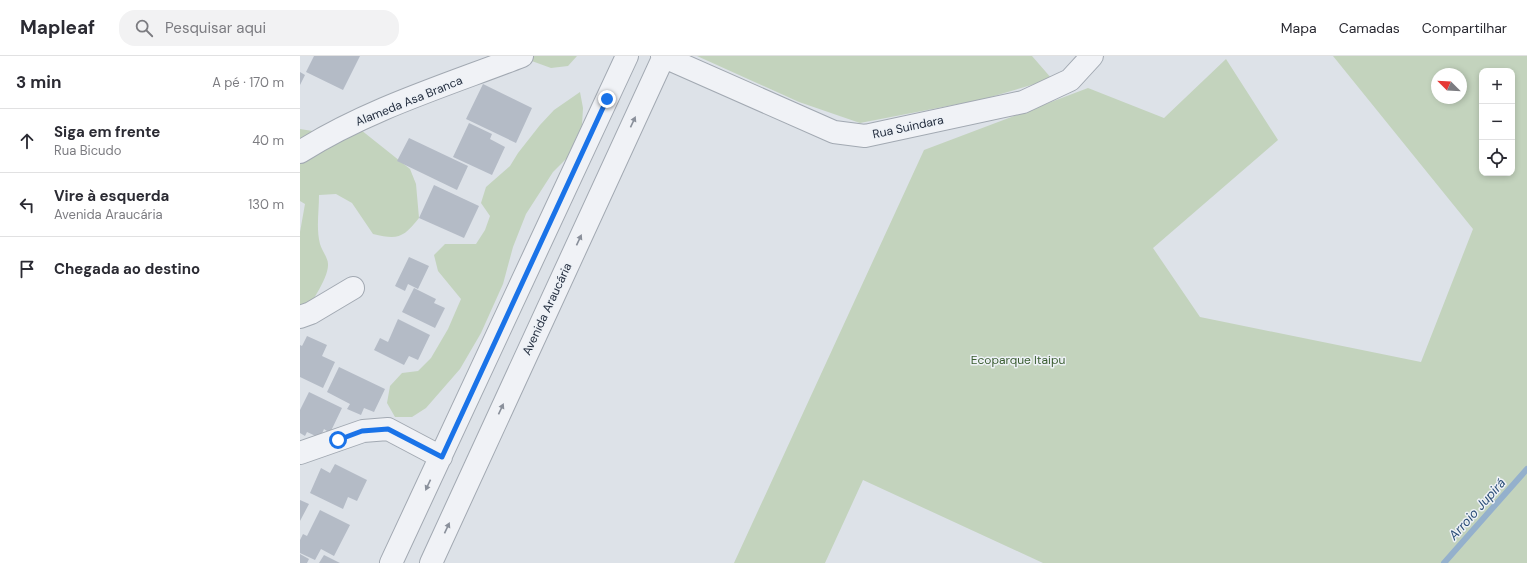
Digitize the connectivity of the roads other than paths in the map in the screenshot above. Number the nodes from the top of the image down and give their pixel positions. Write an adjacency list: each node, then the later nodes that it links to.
1 (522, 56): 5 (street, Alameda Asa Branca)
2 (627, 56): 9 (street)
3 (1092, 56): 4 (street, Rua Suindara)
4 (666, 57): 11 (street, Avenida Araucária, one-way to 4)
5 (300, 152)
6 (353, 288): 7 (street)
7 (300, 317)
8 (300, 453): 9 (street)
9 (442, 457): 10 (street, one-way to 10)
10 (391, 563)
11 (431, 563)

